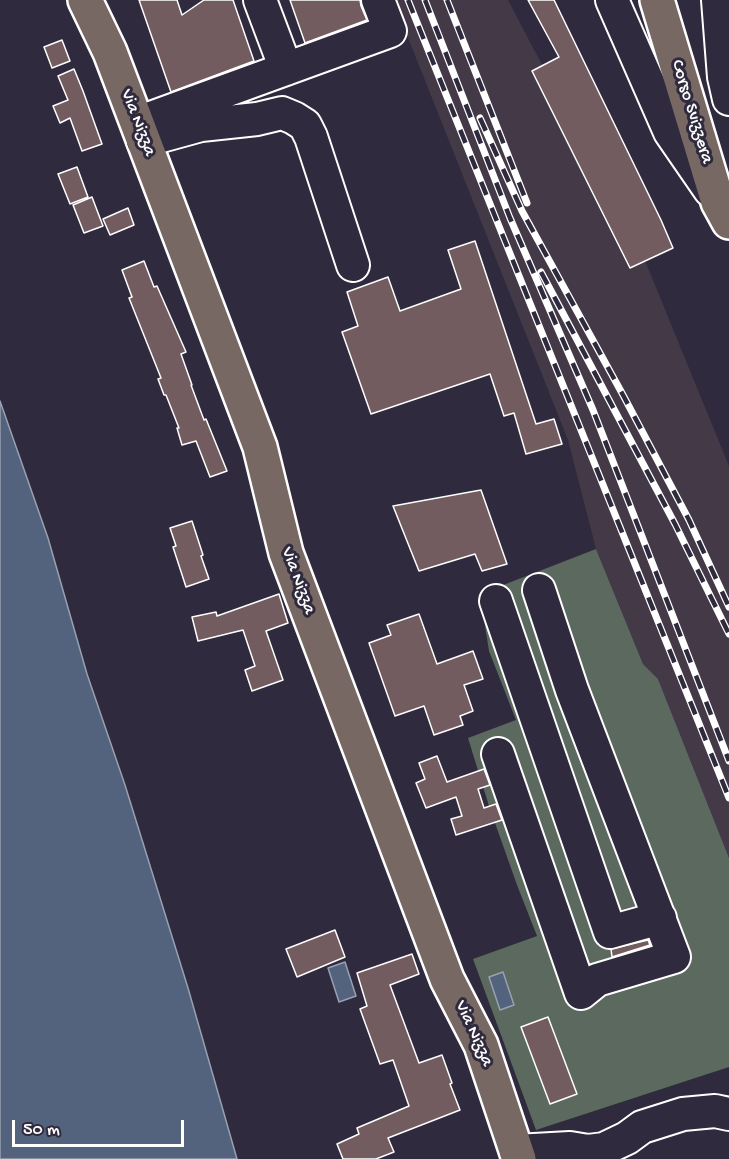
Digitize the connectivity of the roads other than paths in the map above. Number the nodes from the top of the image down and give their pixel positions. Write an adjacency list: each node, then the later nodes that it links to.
1 (85, 0): 9 (main road, Via Nizza)
2 (261, 0): 7 (street)
3 (378, 0): 7 (street)
4 (612, 0): 10 (street)
5 (657, 0): 10 (main road, Corso Svizzera)
6 (718, 0): 8 (street)
7 (286, 69): 9 (street)
8 (729, 99)
9 (140, 132): 11 (street); 17 (main road, Via Nizza)
10 (724, 212)
11 (353, 265)
12 (539, 591): 15 (street)
13 (496, 602): 15 (street)
14 (498, 754): 15 (street)
15 (660, 918)
16 (729, 1114): 17 (street)
17 (518, 1155)

